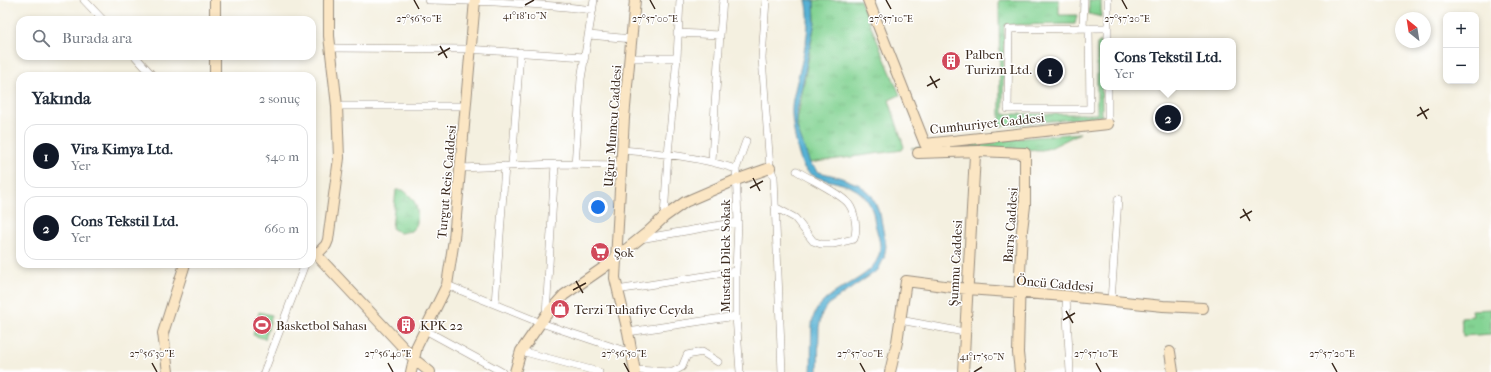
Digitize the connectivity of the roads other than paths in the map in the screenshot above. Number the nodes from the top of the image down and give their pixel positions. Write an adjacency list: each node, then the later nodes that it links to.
1 (84, 0): 15 (street)
2 (215, 0): 16 (street)
3 (329, 0): 24 (street)
4 (428, 0): 5 (street)
5 (475, 0): 14 (street); 25 (street, Turgut Reis Caddesi)
6 (594, 0): 14 (street)
7 (635, 0): 23 (street, Uğur Mumcu Caddesi)
8 (680, 0): 19 (street)
9 (723, 0): 21 (street)
10 (766, 0): 49 (street)
11 (868, 0): 37 (street, Cumhuriyet Caddesi)
12 (1084, 0): 17 (street)
13 (1108, 0): 18 (street)
14 (593, 10): 20 (street)
15 (99, 16)
16 (215, 16)
17 (1086, 28): 17 (street); 18 (street)
18 (1108, 28): 22 (street)
19 (677, 33): 21 (street); 29 (street)
20 (589, 35): 23 (street); 27 (street)
21 (720, 35): 43 (street)
22 (1108, 38)
23 (632, 39): 28 (street, Uğur Mumcu Caddesi)
24 (331, 48): 25 (street); 35 (street)
25 (470, 49): 26 (street); 36 (street, Turgut Reis Caddesi)
26 (520, 52): 27 (street); 47 (street)
27 (585, 57): 45 (street)
28 (630, 58): 29 (street); 39 (street, Uğur Mumcu Caddesi)
29 (677, 58): 41 (street)
30 (139, 60): 32 (street)
31 (215, 60): 33 (street)
32 (149, 72)
33 (215, 72)
34 (1108, 90): 37 (street)
35 (337, 106): 36 (street); 58 (street)
36 (465, 106): 48 (street, Turgut Reis Caddesi)
37 (1108, 124)
38 (746, 141): 50 (street, Mustafa Dilek Sokak)
39 (622, 150): 41 (street); 46 (street, Uğur Mumcu Caddesi)
40 (918, 153): 67 (street, Barış Caddesi)
41 (668, 154): 43 (street); 55 (street)
42 (975, 155): 65 (street, Şumnu Caddesi)
43 (712, 162): 50 (street)
44 (555, 164): 45 (street); 47 (street); 73 (street)
45 (575, 164): 46 (street)
46 (621, 165): 60 (street, Uğur Mumcu Caddesi)
47 (509, 166): 48 (street); 70 (street)
48 (460, 168): 64 (street, Turgut Reis Caddesi)
49 (770, 168): 52 (street); 54 (street)
50 (736, 169): 52 (street, Mustafa Dilek Sokak)
51 (797, 171): 54 (street)
52 (736, 180): 55 (street); 56 (street, Mustafa Dilek Sokak)
53 (1118, 198): 69 (street)
54 (775, 207): 95 (street)
55 (664, 217): 57 (street)
56 (738, 222): 57 (street); 63 (street, Mustafa Dilek Sokak)
57 (638, 239): 60 (street)
58 (316, 251)
59 (316, 256): 81 (street)
60 (615, 258): 66 (street, Uğur Mumcu Caddesi); 73 (street)
61 (184, 268): 84 (street)
62 (304, 268): 85 (street)
63 (736, 271): 66 (street); 72 (street, Mustafa Dilek Sokak)
64 (446, 286): 70 (street); 75 (street, Turgut Reis Caddesi)
65 (967, 289): 67 (street, Öncü Caddesi); 74 (street, Öncü Caddesi); 77 (street, Şumnu Caddesi)
66 (617, 290): 76 (street, Uğur Mumcu Caddesi)
67 (1020, 293): 68 (street, Öncü Caddesi); 98 (street, Barış Caddesi)
68 (1066, 296): 69 (street, Öncü Caddesi); 99 (street)
69 (1111, 301): 71 (street, Öncü Caddesi)
70 (495, 304): 73 (street)
71 (1203, 308)
72 (736, 316): 76 (street); 94 (street, Mustafa Dilek Sokak)
73 (544, 319): 78 (street); 80 (street)
74 (900, 320): 77 (street); 96 (street)
75 (425, 330): 81 (street, Turgut Reis Caddesi); 89 (street)
76 (628, 332): 80 (street, Uğur Mumcu Caddesi)
77 (964, 332): 97 (street, Şumnu Caddesi)
78 (521, 351): 90 (street); 91 (street)
79 (1170, 352): 100 (street)
80 (631, 353): 83 (street, Uğur Mumcu Caddesi)
81 (415, 360): 86 (street, Turgut Reis Caddesi); 87 (street); 88 (street)
82 (718, 362): 93 (street)
83 (635, 371): 92 (street)
84 (168, 372)
85 (264, 372)
86 (411, 372)
87 (422, 372)
88 (430, 372)
89 (502, 372)
90 (515, 372)
91 (599, 372)
92 (670, 372)
93 (673, 372)
94 (740, 372)
95 (782, 372)
96 (890, 372)
97 (963, 372)
98 (1020, 372)
99 (1070, 372)
100 (1173, 372)

